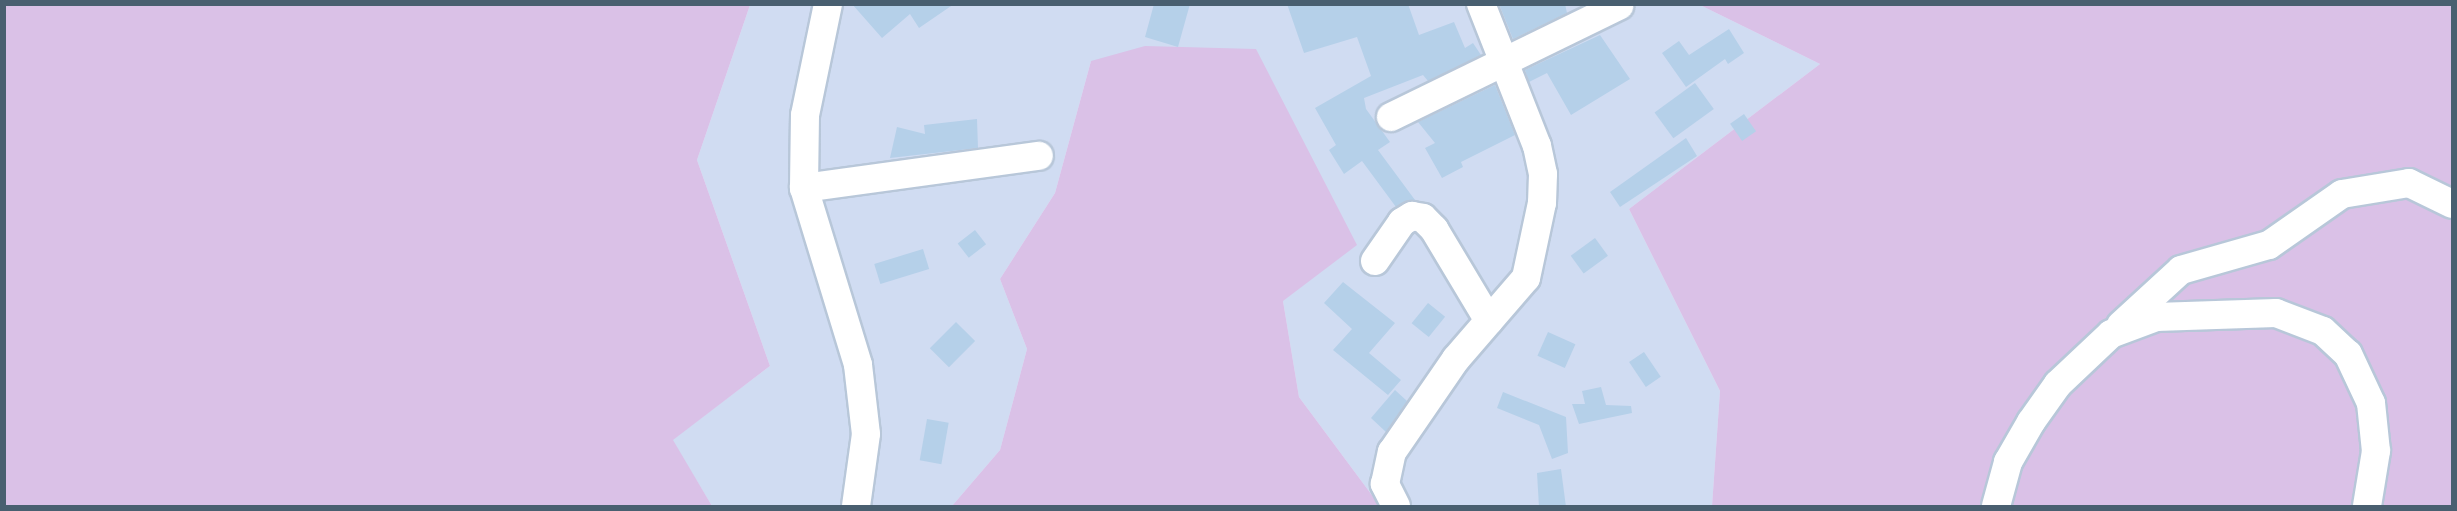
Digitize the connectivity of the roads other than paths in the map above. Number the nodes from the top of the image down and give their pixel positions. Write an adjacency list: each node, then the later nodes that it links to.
1 (828, 4): 7 (street)
2 (1480, 4): 4 (street)
3 (1619, 6): 4 (street)
4 (1504, 65): 5 (street); 10 (street)
5 (1391, 117)
6 (1039, 156): 7 (street)
7 (804, 188): 12 (street)
8 (2452, 204): 11 (street)
9 (1375, 261): 10 (street)
10 (1489, 321): 13 (street)
11 (2111, 334): 14 (street); 15 (street)
12 (856, 507)
13 (1396, 507)
14 (1996, 507)
15 (2367, 507)

